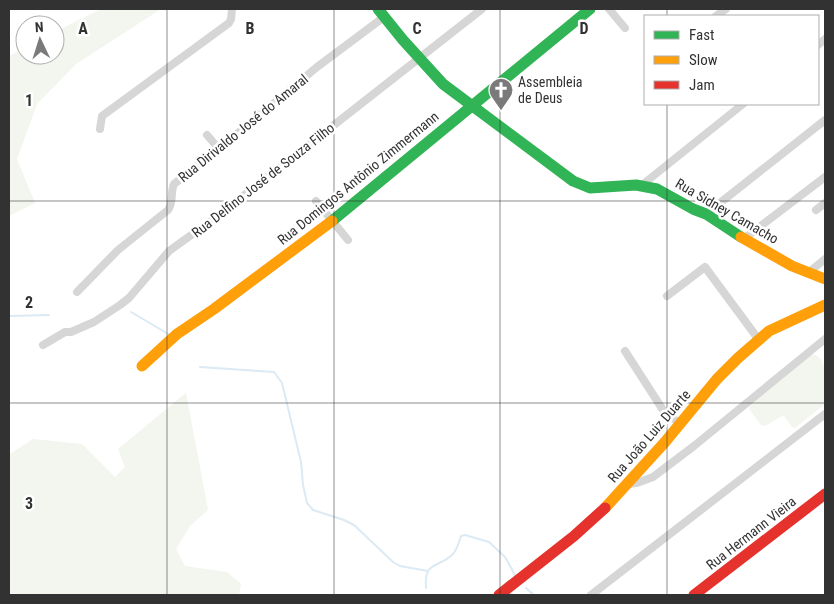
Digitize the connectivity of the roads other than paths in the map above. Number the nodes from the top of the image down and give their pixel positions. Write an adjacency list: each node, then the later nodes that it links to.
1 (232, 9): 11 (street)
2 (482, 9): 7 (street, Rua Delfino José de Souza Filho)
3 (590, 9): 8 (street, Rua Domingos Antônio Zimmermann)
4 (609, 9): 6 (street)
5 (381, 13): 7 (street, Rua Sidney Camacho); 13 (street, Rua Dirivaldo José do Amaral)
6 (625, 28)
7 (419, 59): 8 (street, Rua Sidney Camacho); 31 (street, Rua Delfino José de Souza Filho)
8 (472, 105): 15 (street, Rua Sidney Camacho); 20 (street, Rua Domingos Antônio Zimmermann)
9 (743, 105): 15 (street)
10 (825, 120): 19 (street)
11 (100, 130)
12 (207, 135): 13 (street)
13 (219, 149): 26 (street, Rua Dirivaldo José do Amaral)
14 (825, 176): 21 (street)
15 (642, 185): 19 (street, Rua Sidney Camacho)
16 (316, 201): 20 (street)
17 (825, 203): 18 (street)
18 (816, 210)
19 (706, 214): 21 (street, Rua Sidney Camacho)
20 (332, 221): 22 (street); 33 (street, Rua Domingos Antônio Zimmermann)
21 (745, 238): 24 (street, Rua Sidney Camacho)
22 (348, 240)
23 (825, 259): 24 (street)
24 (808, 273): 25 (street, Rua Sidney Camacho)
25 (825, 279)
26 (77, 292)
27 (667, 296): 30 (street)
28 (825, 305): 30 (street, Rua João Luiz Duarte)
29 (825, 339): 36 (street)
30 (759, 340): 35 (street, Rua João Luiz Duarte)
31 (43, 346)
32 (625, 351): 35 (street)
33 (142, 366)
34 (825, 414): 39 (street)
35 (680, 424): 36 (street, Rua João Luiz Duarte)
36 (628, 484): 38 (street, Rua João Luiz Duarte)
37 (825, 494): 40 (street, Rua Hermann Vieira)
38 (499, 595)
39 (590, 595)
40 (694, 595)

